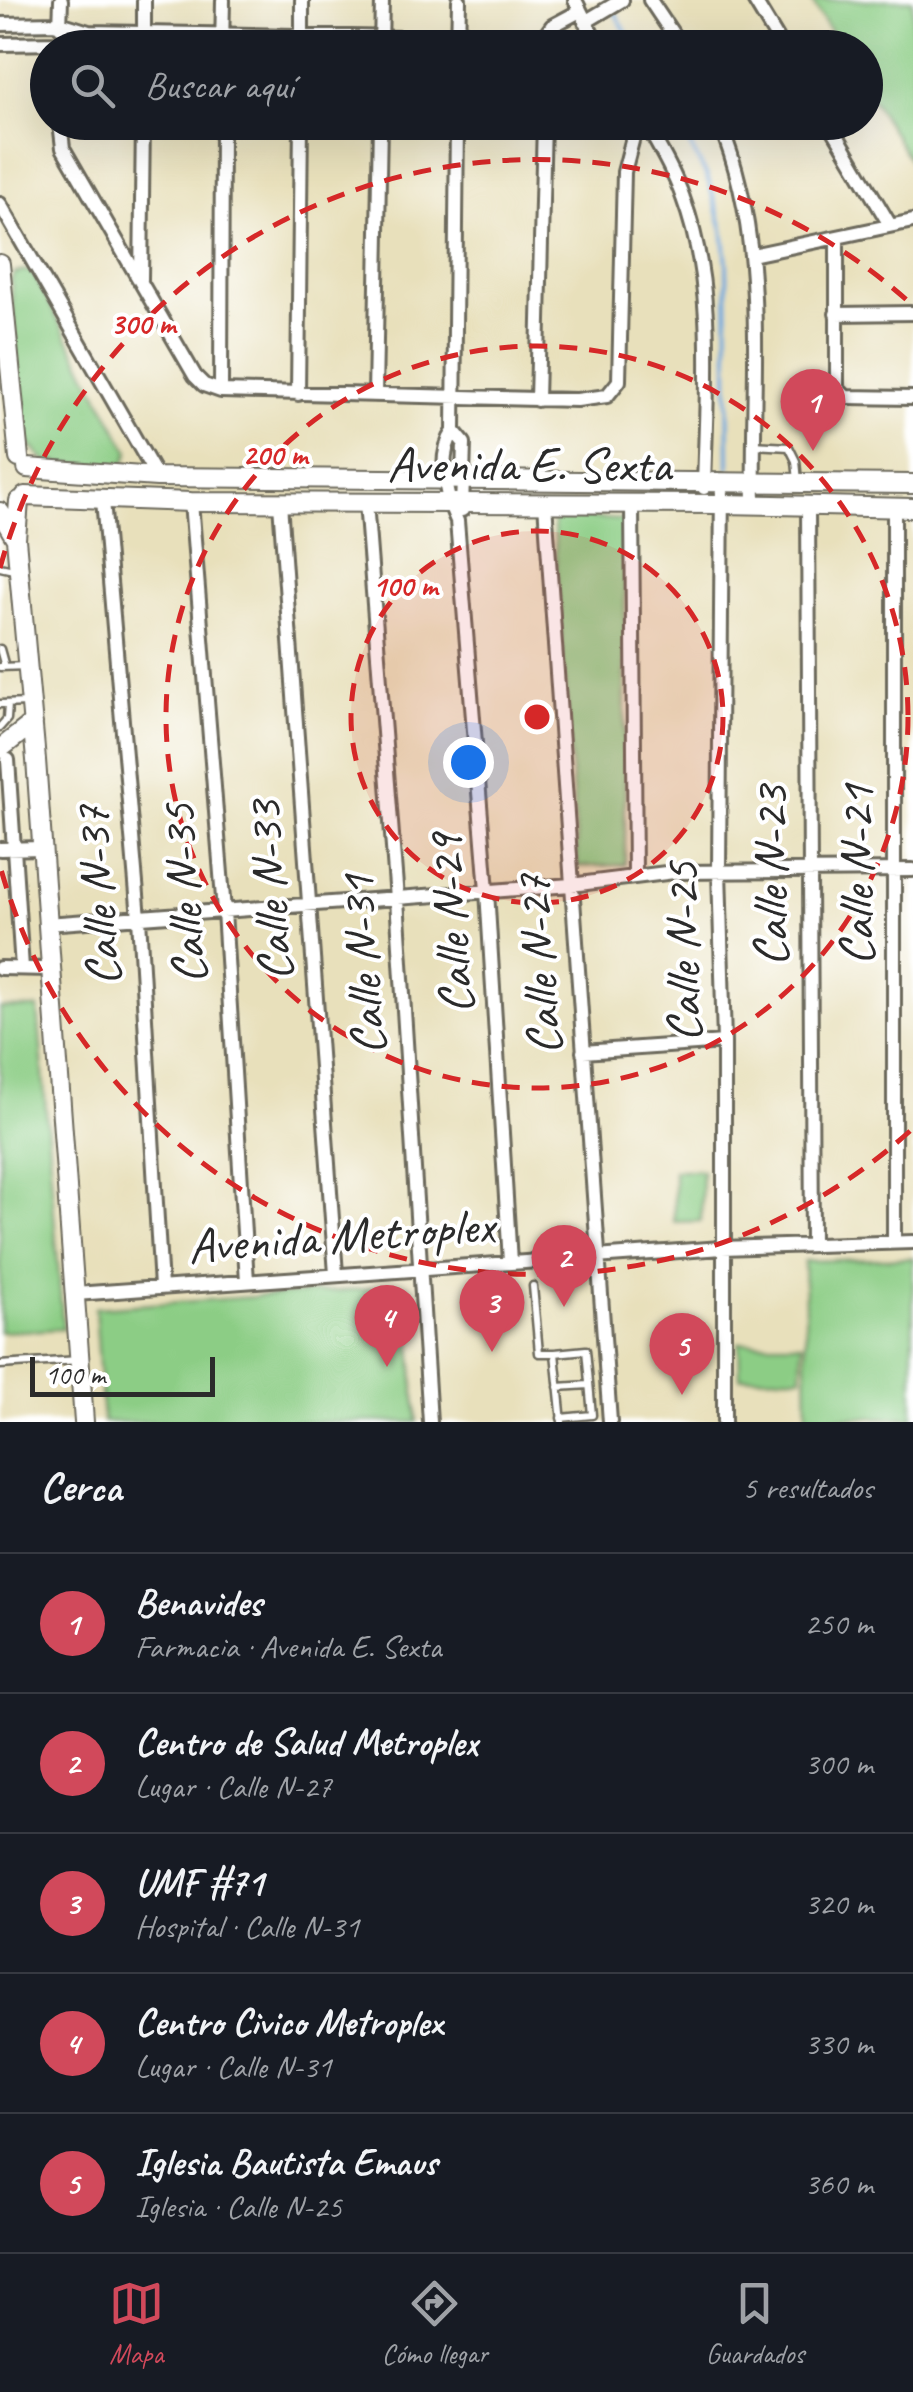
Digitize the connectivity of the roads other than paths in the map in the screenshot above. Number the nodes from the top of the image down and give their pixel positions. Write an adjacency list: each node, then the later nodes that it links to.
1 (61, 0): 11 (street)
2 (144, 0): 15 (street)
3 (223, 0): 16 (street)
4 (302, 0): 17 (street)
5 (382, 0): 18 (street)
6 (459, 0): 19 (street)
7 (622, 0): 10 (street)
8 (650, 0): 21 (street)
9 (754, 0): 22 (street)
10 (585, 12): 20 (street)
11 (60, 23): 12 (street); 13 (street); 14 (street)
12 (0, 24)
13 (60, 30)
14 (83, 30)
15 (144, 30)
16 (222, 30)
17 (302, 30)
18 (381, 30)
19 (458, 30)
20 (550, 30)
21 (670, 30)
22 (772, 30)
23 (0, 44): 24 (street)
24 (30, 44)
25 (62, 140): 42 (street)
26 (142, 140): 42 (street)
27 (222, 140): 45 (street)
28 (301, 140): 46 (street)
29 (380, 140): 47 (street)
30 (457, 140): 48 (street, Calle N-29)
31 (544, 140): 50 (street)
32 (632, 140): 50 (street)
33 (654, 140): 55 (street, Calle N-25)
34 (725, 140): 40 (street)
35 (840, 140): 38 (street)
36 (0, 204): 53 (street)
37 (912, 220): 38 (street)
38 (890, 225): 39 (street)
39 (836, 238): 40 (street); 43 (street)
40 (752, 255): 51 (street)
41 (0, 264): 52 (street)
42 (140, 284): 45 (street)
43 (836, 314): 44 (street); 49 (street)
44 (913, 314)
45 (220, 391): 46 (street)
46 (298, 394): 47 (street)
47 (375, 396): 48 (street)
48 (454, 396): 50 (street); 54 (street, Calle N-29)
49 (913, 398)
50 (537, 400)
51 (752, 445): 56 (street); 57 (lane)
52 (15, 460): 53 (street, Avenida E. Sexta); 59 (street)
53 (157, 477): 54 (street, Avenida E. Sexta)
54 (455, 478): 55 (street, Avenida E. Sexta); 63 (street, Calle N-29)
55 (713, 480): 56 (street, Avenida E. Sexta); 67 (street, Calle N-25)
56 (753, 480): 57 (street, Avenida E. Sexta); 68 (street)
57 (798, 482): 58 (street, Avenida E. Sexta)
58 (913, 484)
59 (14, 500): 60 (street, Avenida E. Sexta); 72 (street)
60 (104, 500): 61 (street, Avenida E. Sexta); 96 (street, Calle N-37)
61 (192, 502): 64 (street, Avenida E. Sexta); 95 (street, Calle N-35)
62 (366, 502): 63 (street, Avenida E. Sexta); 64 (street, Avenida E. Sexta); 93 (street, Calle N-31)
63 (456, 502): 65 (street, Avenida E. Sexta); 92 (street, Calle N-29)
64 (280, 503): 94 (street, Calle N-33)
65 (545, 503): 66 (street, Avenida E. Sexta); 91 (street, Calle N-27)
66 (632, 504): 67 (street, Avenida E. Sexta); 90 (street, Calle N-27)
67 (713, 504): 68 (street, Avenida E. Sexta); 87 (street, Calle N-25)
68 (754, 504): 69 (street, Avenida E. Sexta)
69 (808, 506): 70 (street, Avenida E. Sexta); 86 (street, Calle N-23)
70 (903, 508): 88 (street, Calle N-21)
71 (0, 512): 72 (street)
72 (16, 539): 74 (street)
73 (0, 566): 74 (lane)
74 (19, 571): 76 (street)
75 (0, 649): 77 (lane)
76 (28, 666): 77 (lane); 78 (street)
77 (3, 667)
78 (31, 703): 79 (lane); 80 (street)
79 (4, 704): 81 (lane)
80 (33, 723): 82 (street); 83 (street)
81 (0, 727)
82 (3, 756): 83 (street); 85 (street)
83 (36, 760): 84 (street)
84 (42, 848): 85 (street); 97 (street)
85 (7, 849): 99 (street)
86 (808, 869): 87 (street); 88 (street); 105 (street, Calle N-23)
87 (719, 870): 90 (street); 101 (street, Calle N-25)
88 (894, 870): 89 (street); 103 (street, Calle N-21)
89 (913, 870)
90 (634, 875): 91 (street)
91 (571, 885): 92 (street); 102 (street, Calle N-27)
92 (487, 891): 93 (street); 108 (street, Calle N-29)
93 (397, 898): 94 (street); 109 (street, Calle N-31)
94 (309, 905): 95 (street); 110 (street, Calle N-33)
95 (224, 912): 96 (street); 111 (street, Calle N-35)
96 (138, 918): 97 (street); 113 (street, Calle N-37)
97 (47, 924): 100 (street)
98 (0, 968): 99 (street)
99 (22, 968): 100 (street)
100 (50, 969): 114 (street)
101 (724, 1042): 102 (street); 106 (street, Calle N-25)
102 (583, 1052): 107 (street, Calle N-27)
103 (894, 1242): 104 (street, Avenida Metroplex); 105 (street, Avenida Metroplex)
104 (913, 1242)
105 (812, 1245): 106 (street, Avenida Metroplex)
106 (722, 1248): 107 (street, Avenida Metroplex); 124 (street, Calle N-25)
107 (597, 1257): 108 (street, Avenida Metroplex); 123 (street, Calle N-27)
108 (510, 1262): 109 (street, Avenida Metroplex)
109 (421, 1268): 110 (street, Avenida Metroplex); 122 (street, Calle N-31)
110 (336, 1274): 111 (street, Avenida Metroplex)
111 (247, 1281): 113 (street, Avenida Metroplex)
112 (533, 1286): 115 (lane)
113 (160, 1287): 114 (street, Avenida Metroplex)
114 (75, 1294): 116 (street)
115 (556, 1352): 118 (lane); 119 (lane)
116 (80, 1360): 117 (lane); 121 (street)
117 (0, 1365)
118 (589, 1385): 119 (lane); 120 (lane)
119 (558, 1387): 120 (lane)
120 (562, 1420)
121 (84, 1422)
122 (430, 1422)
123 (610, 1422)
124 (724, 1422)

